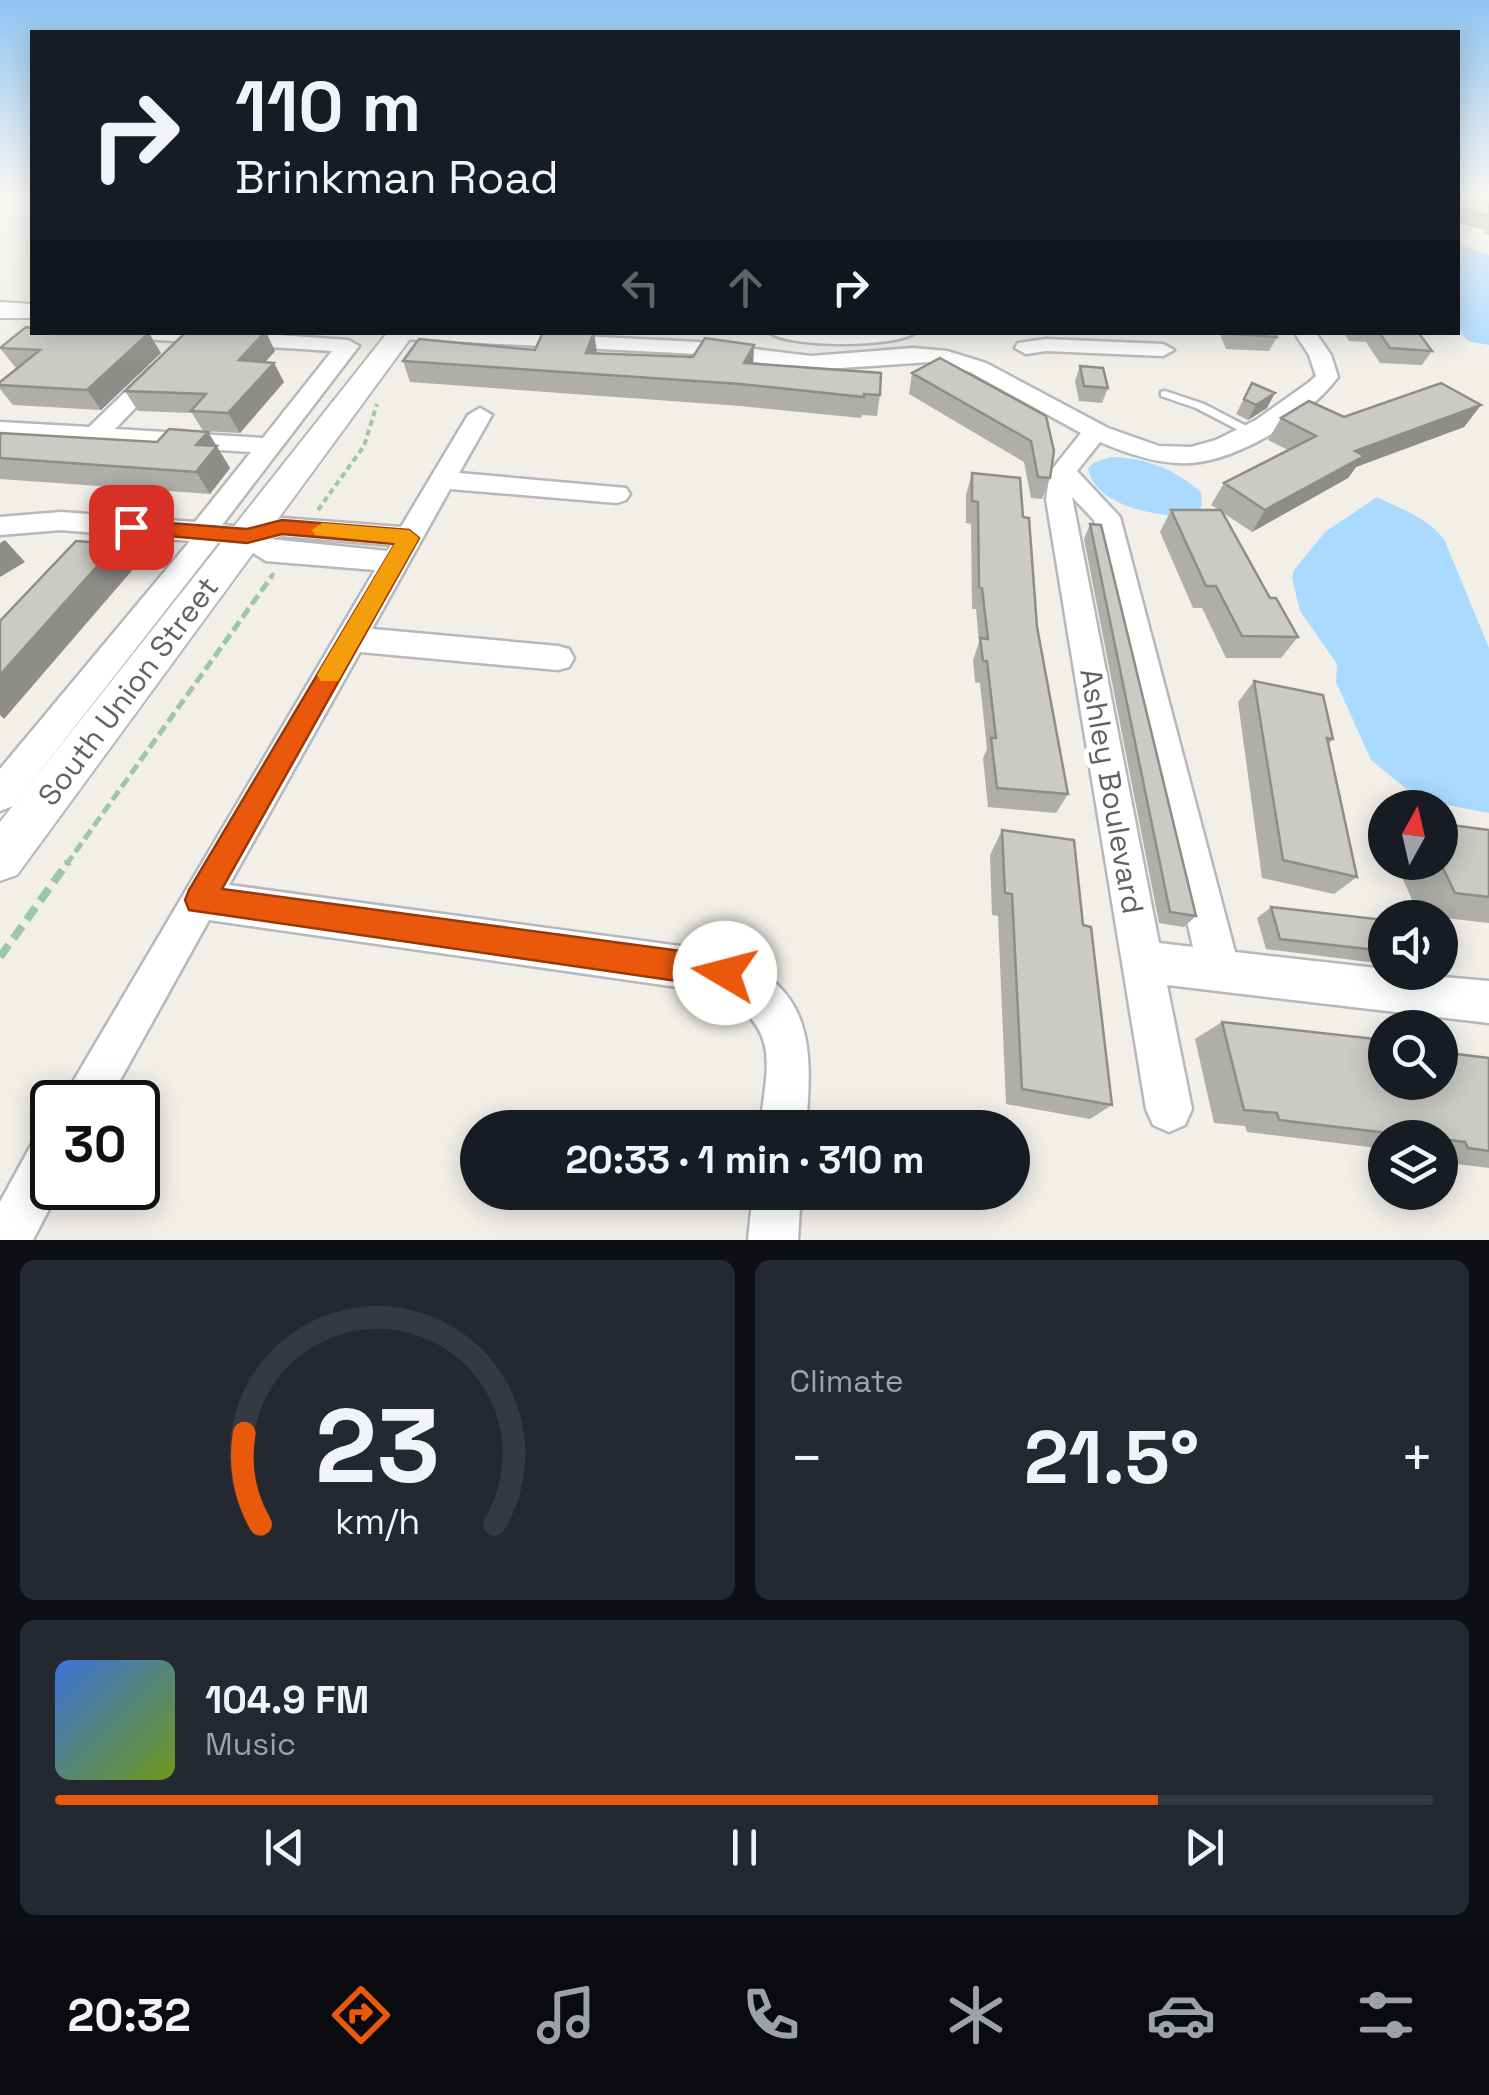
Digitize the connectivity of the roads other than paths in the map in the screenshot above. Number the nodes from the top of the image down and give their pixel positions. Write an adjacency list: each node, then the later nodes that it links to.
1 (0, 310): 2 (street)
2 (30, 311)
3 (196, 335): 21 (street)
4 (212, 335): 22 (street, South Union Street)
5 (400, 335): 27 (street, South Union Street)
6 (442, 335): 13 (street)
7 (770, 335): 13 (street)
8 (810, 335): 9 (street)
9 (880, 335): 14 (lane)
10 (1306, 335): 20 (street)
11 (1017, 341): 12 (street); 15 (street)
12 (1163, 350)
13 (743, 355): 14 (street)
14 (895, 356): 15 (street)
15 (1019, 386): 19 (street)
16 (1164, 394): 20 (lane)
17 (480, 415): 24 (street)
18 (0, 429): 21 (street)
19 (1097, 430): 20 (street); 23 (street)
20 (1248, 430)
21 (95, 435): 22 (street)
22 (271, 446): 27 (street, South Union Street)
23 (1063, 472): 34 (street, Ashley Boulevard); 35 (street, Ashley Boulevard)
24 (442, 480): 25 (street); 28 (street)
25 (617, 494)
26 (0, 526): 27 (street)
27 (220, 534): 28 (street); 28 (street); 31 (street, South Union Street); 32 (street, South Union Street)
28 (402, 550): 29 (street)
29 (350, 639): 30 (street); 33 (street)
30 (558, 658)
31 (0, 795)
32 (0, 859)
33 (200, 900): 37 (street); 39 (street)
34 (1143, 962): 35 (street); 38 (street, Ashley Boulevard)
35 (1219, 972): 36 (street)
36 (1489, 1002)
37 (96, 1080)
38 (1169, 1109)
39 (785, 1110)
40 (30, 1196): 41 (street)
41 (6, 1240)

